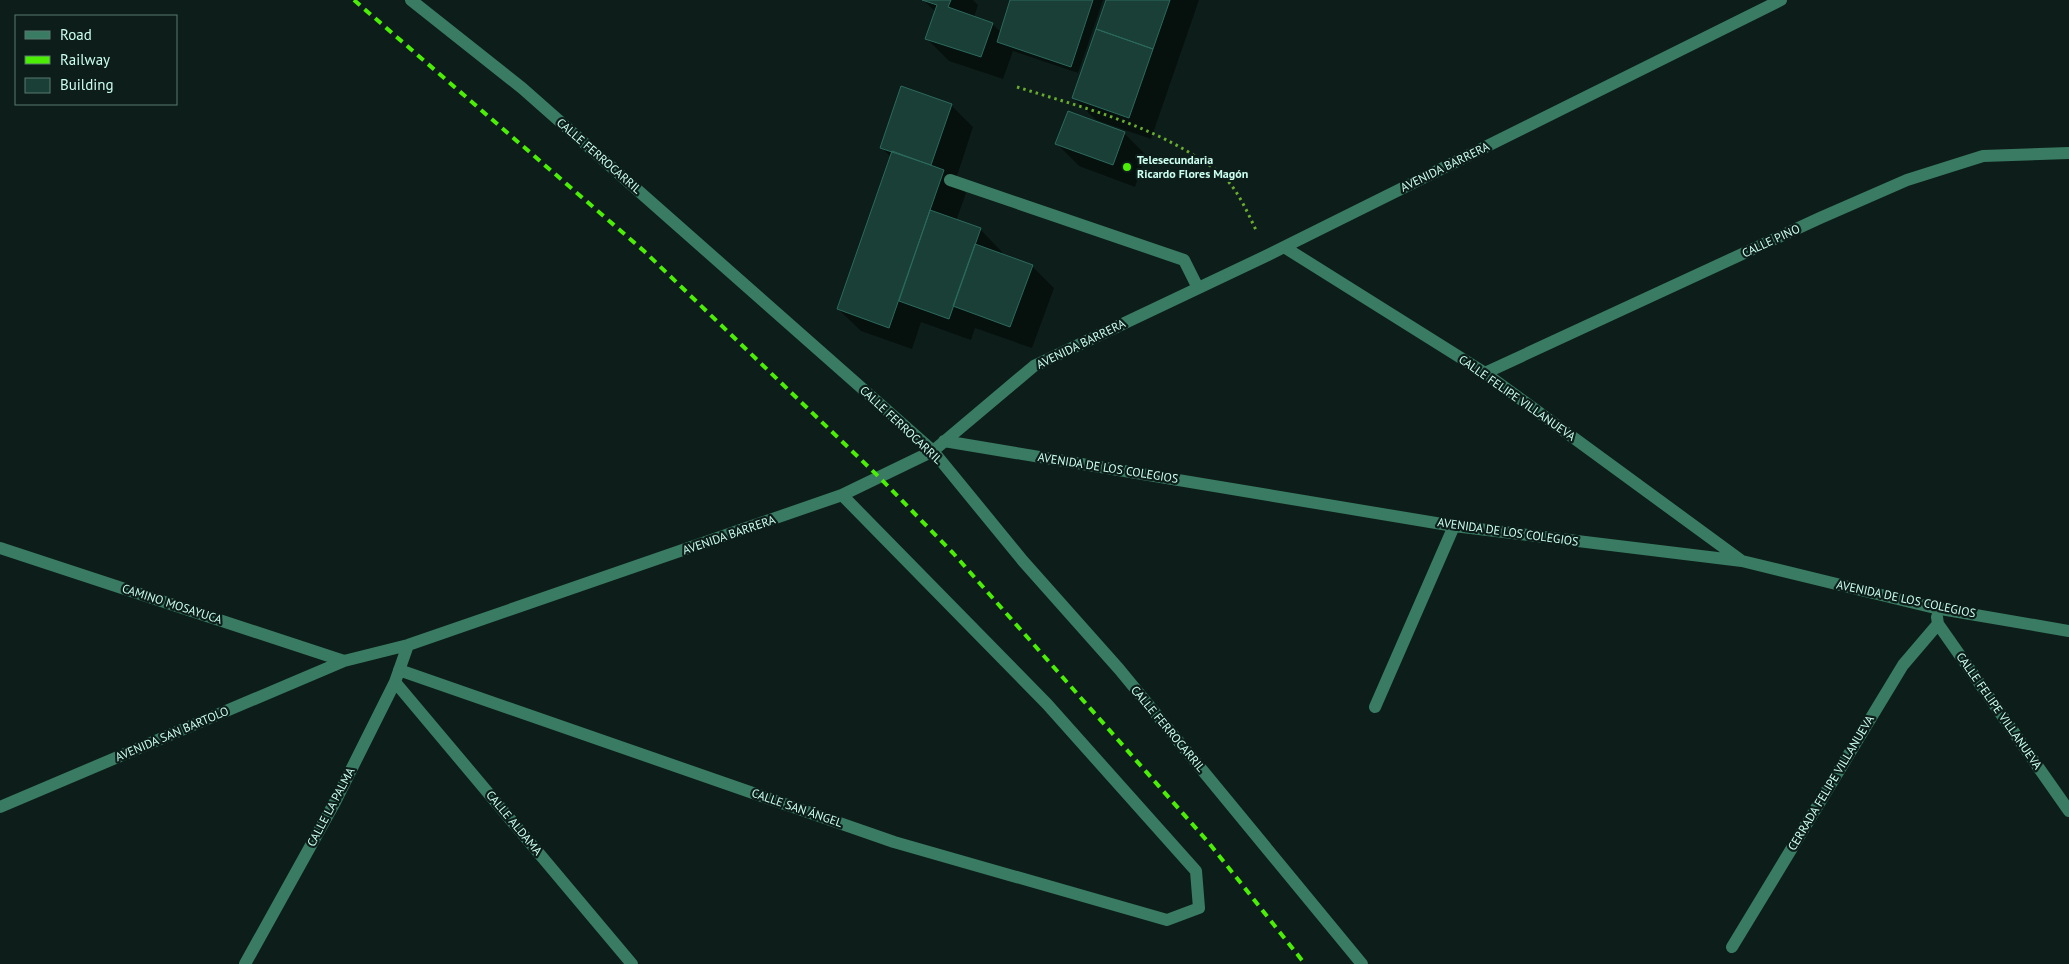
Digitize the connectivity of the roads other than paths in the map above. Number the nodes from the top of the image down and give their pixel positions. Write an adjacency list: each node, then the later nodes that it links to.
1 (411, 0): 9 (street, CALLE FERROCARRIL)
2 (1780, 0): 5 (street, AVENIDA BARRERA)
3 (2069, 153): 7 (street, CALLE PINO)
4 (950, 180): 6 (street)
5 (1284, 247): 6 (street, AVENIDA BARRERA); 7 (street, CALLE FELIPE VILLANUEVA)
6 (1198, 288): 8 (street, AVENIDA BARRERA)
7 (1486, 373): 13 (street, CALLE FELIPE VILLANUEVA)
8 (944, 441): 9 (street, AVENIDA BARRERA); 11 (street, AVENIDA DE LOS COLEGIOS)
9 (933, 451): 10 (street, AVENIDA BARRERA); 26 (street, CALLE FERROCARRIL)
10 (842, 496): 17 (street, AVENIDA BARRERA); 19 (street, CALLE SAN ÁNGEL)
11 (1454, 526): 13 (street, AVENIDA DE LOS COLEGIOS); 20 (street)
12 (0, 548): 18 (street, CAMINO MOSAYUCA)
13 (1742, 561): 14 (street, AVENIDA DE LOS COLEGIOS)
14 (1935, 608): 15 (street, CALLE FELIPE VILLANUEVA); 16 (street, AVENIDA DE LOS COLEGIOS)
15 (1938, 624): 22 (street, CALLE FELIPE VILLANUEVA); 23 (street, CERRADA FELIPE VILLANUEVA)
16 (2069, 630)
17 (408, 646): 18 (street, AVENIDA BARRERA); 19 (street, CALLE LA PALMA)
18 (344, 660): 21 (street, AVENIDA SAN BARTOLO)
19 (397, 676): 24 (street, CALLE LA PALMA); 25 (street, CALLE ALDAMA)
20 (1375, 707)
21 (0, 806)
22 (2069, 811)
23 (1732, 947)
24 (245, 964)
25 (632, 964)
26 (1362, 964)

